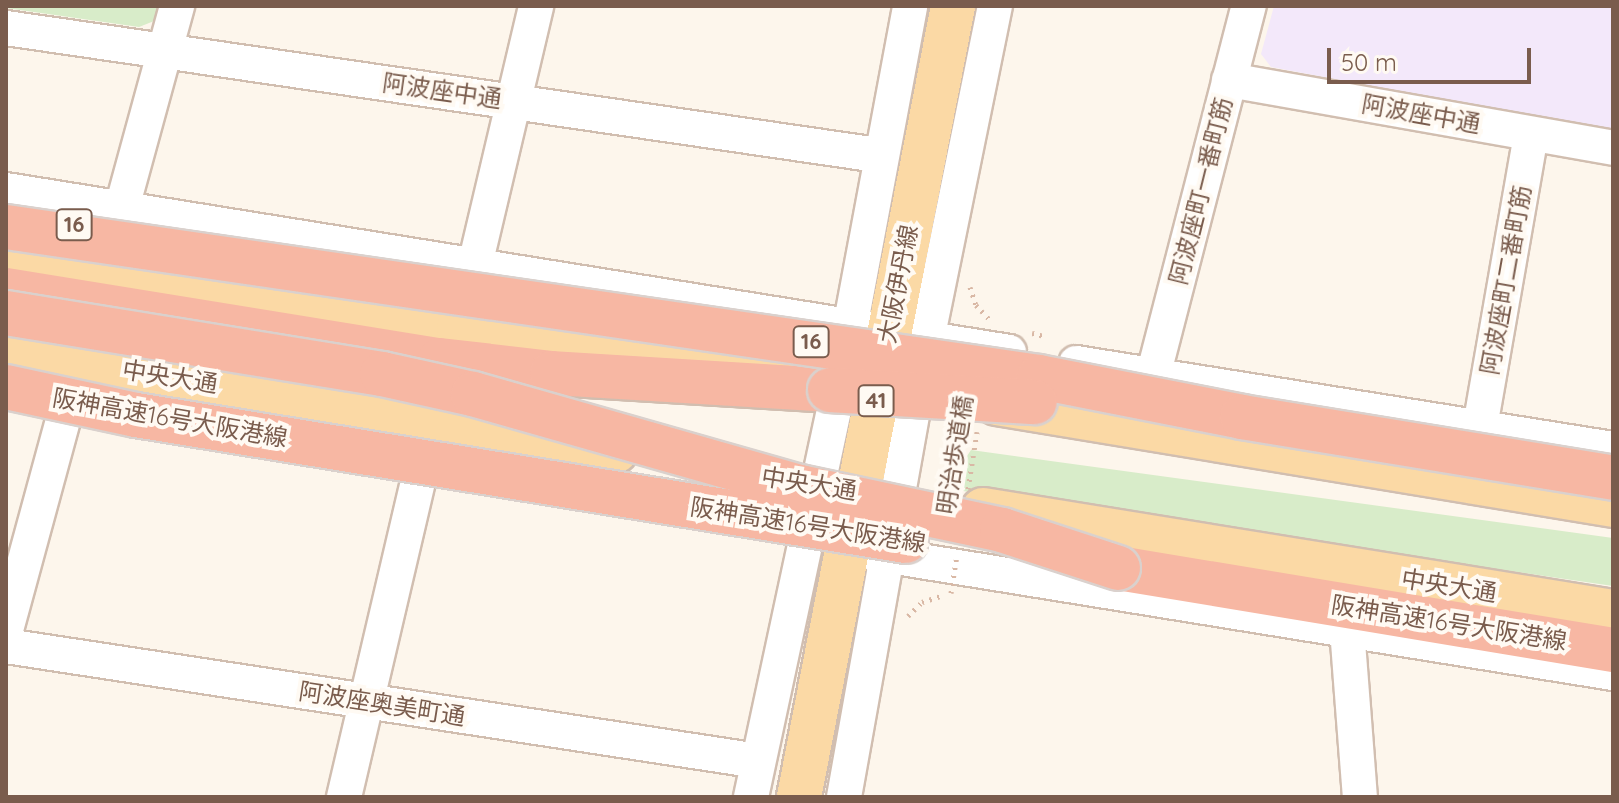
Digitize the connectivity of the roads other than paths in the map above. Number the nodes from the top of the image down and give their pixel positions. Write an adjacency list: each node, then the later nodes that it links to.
1 (177, 6): 8 (street)
2 (536, 6): 10 (street)
3 (910, 6): 13 (street)
4 (953, 6): 23 (main road, 大阪伊丹線 / 41)
5 (995, 6): 23 (street)
6 (1249, 6): 9 (street, 阿波座町一番町筋)
7 (6, 28): 8 (street, 阿波座中通)
8 (165, 52): 10 (street, 阿波座中通); 17 (street)
9 (1229, 80): 11 (street, 阿波座中通); 25 (street, 阿波座町一番町筋)
10 (513, 101): 13 (street, 阿波座中通); 19 (street)
11 (1531, 134): 12 (street, 阿波座中通); 32 (street, 阿波座町二番町筋)
12 (1613, 148)
13 (878, 155): 23 (street)
14 (6, 190): 17 (street)
15 (6, 206): 17 (highway, 16)
16 (6, 227): 17 (highway, 16, bridge)
17 (132, 227): 19 (street); 31 (highway, 16, bridge)
18 (6, 253): 22 (main road)
19 (474, 265): 22 (street); 23 (street)
20 (6, 290): 31 (highway, bridge)
21 (6, 313): 40 (highway, bridge)
22 (459, 328): 26 (main road)
23 (889, 331): 25 (street); 26 (main road, 大阪伊丹線 / 41)
24 (6, 349): 36 (main road, 中央大通)
25 (1153, 376): 32 (street)
26 (879, 382): 36 (main road, 大阪伊丹線 / 41); 37 (main road)
27 (6, 387): 29 (highway, 阪神高速16号大阪港線, bridge)
28 (6, 407): 29 (highway, bridge); 30 (street)
29 (136, 415): 40 (highway, 阪神高速16号大阪港線, bridge)
30 (64, 416): 34 (street); 43 (street)
31 (1242, 417): 35 (highway, 16, bridge)
32 (1480, 427): 33 (street)
33 (1613, 449)
34 (419, 477): 38 (street); 47 (street)
35 (1613, 478)
36 (858, 491): 38 (main road, 大阪伊丹線 / 41); 39 (street); 41 (main road, 中央大通)
37 (1613, 505)
38 (827, 546): 39 (street); 48 (street); 51 (main road, 大阪伊丹線 / 41)
39 (889, 556): 42 (street); 52 (street)
40 (1118, 568): 45 (highway, 阪神高速16号大阪港線)
41 (1613, 612)
42 (1347, 629): 46 (street); 53 (street)
43 (6, 630)
44 (6, 646): 47 (street, 阿波座奥美町通)
45 (1613, 650)
46 (1613, 673)
47 (366, 702): 48 (street, 阿波座奥美町通); 49 (street)
48 (758, 761): 50 (street)
49 (344, 797)
50 (751, 797)
51 (799, 797)
52 (844, 797)
53 (1360, 797)

